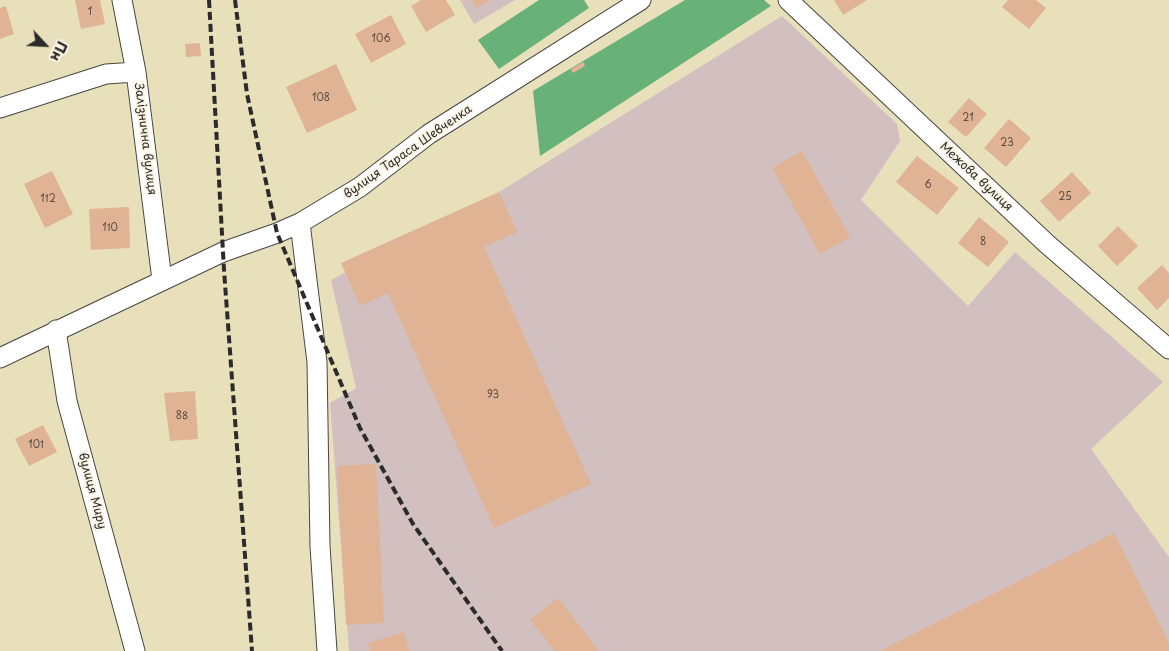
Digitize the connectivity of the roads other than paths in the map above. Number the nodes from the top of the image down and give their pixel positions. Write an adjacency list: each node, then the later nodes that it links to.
1 (122, 0): 4 (street, Залізнична вулиця)
2 (642, 0): 6 (street, вулиця Тараса Шевченка)
3 (788, 0): 9 (street, Межова вулиця)
4 (136, 72): 5 (street); 7 (street, Залізнична вулиця)
5 (0, 108)
6 (300, 223): 7 (street, вулиця Тараса Шевченка); 12 (street)
7 (162, 280): 8 (street, вулиця Тараса Шевченка)
8 (56, 330): 10 (street, вулиця Тараса Шевченка); 11 (street, вулиця Миру)
9 (1169, 348)
10 (0, 358)
11 (135, 651)
12 (328, 651)

